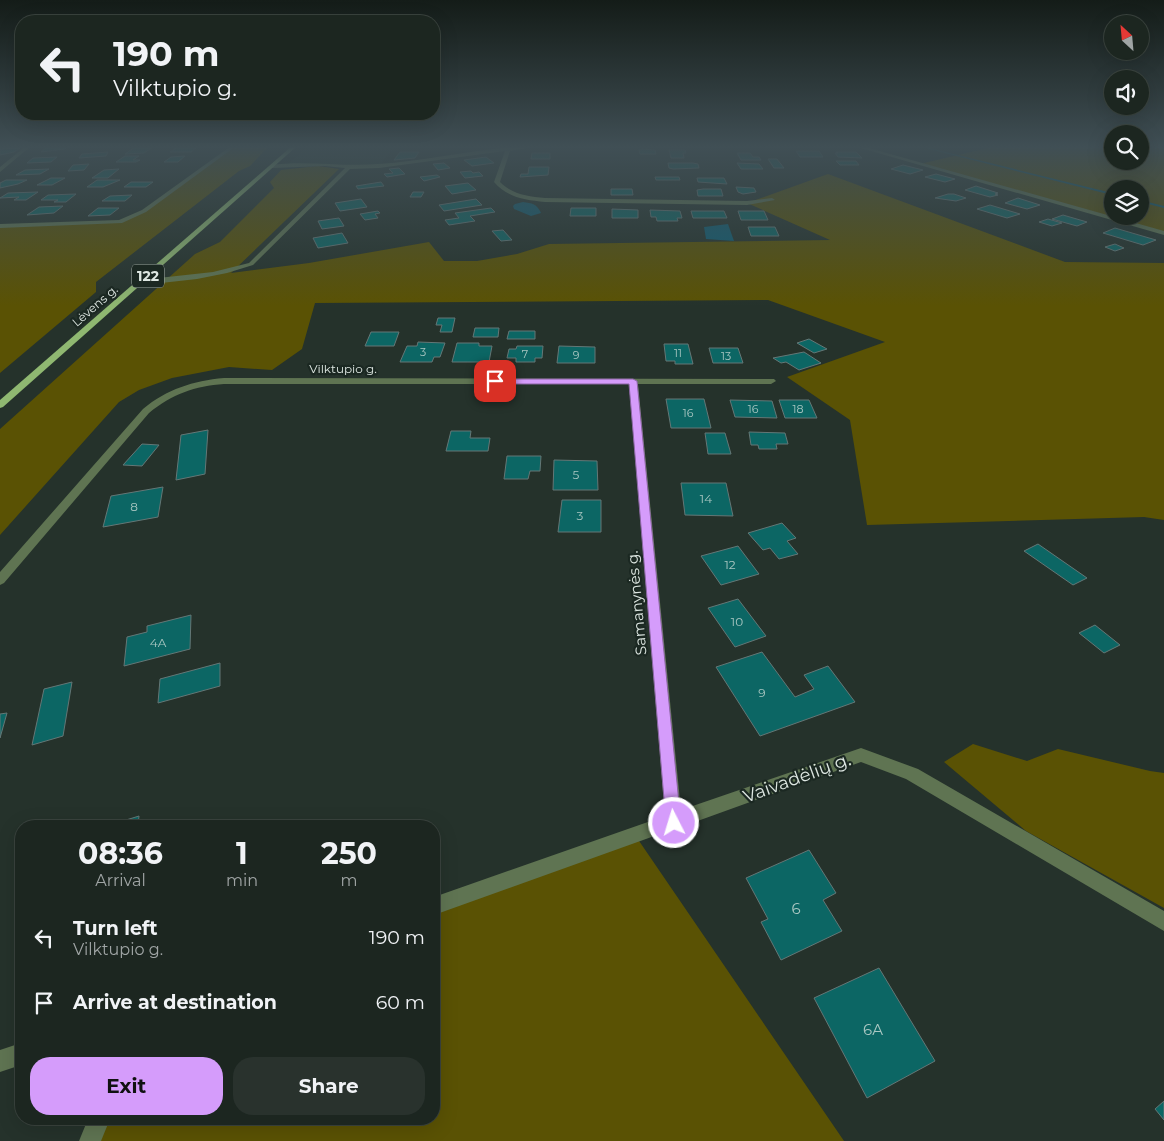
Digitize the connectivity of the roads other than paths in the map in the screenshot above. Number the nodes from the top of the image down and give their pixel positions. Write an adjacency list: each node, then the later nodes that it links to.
1 (160, 199): 7 (street)
2 (234, 199): 9 (main road, Lėvens g. / 122)
3 (316, 199): 9 (street)
4 (539, 199): 6 (street)
5 (1045, 199): 8 (street)
6 (772, 200)
7 (0, 226)
8 (1164, 233)
9 (140, 282): 12 (main road, Lėvens g. / 122)
10 (633, 381): 11 (street, Vilktupio g.); 13 (street, Vilktupio g.); 14 (street, Samanynės g.)
11 (771, 382)
12 (2, 402)
13 (0, 580)
14 (674, 823): 15 (street, Vaivadėlių g.); 16 (street, Vaivadėlių g.)
15 (440, 904)
16 (1164, 922)
17 (15, 1056): 18 (street)
18 (0, 1061)
19 (97, 1125): 20 (street)
20 (90, 1141)

